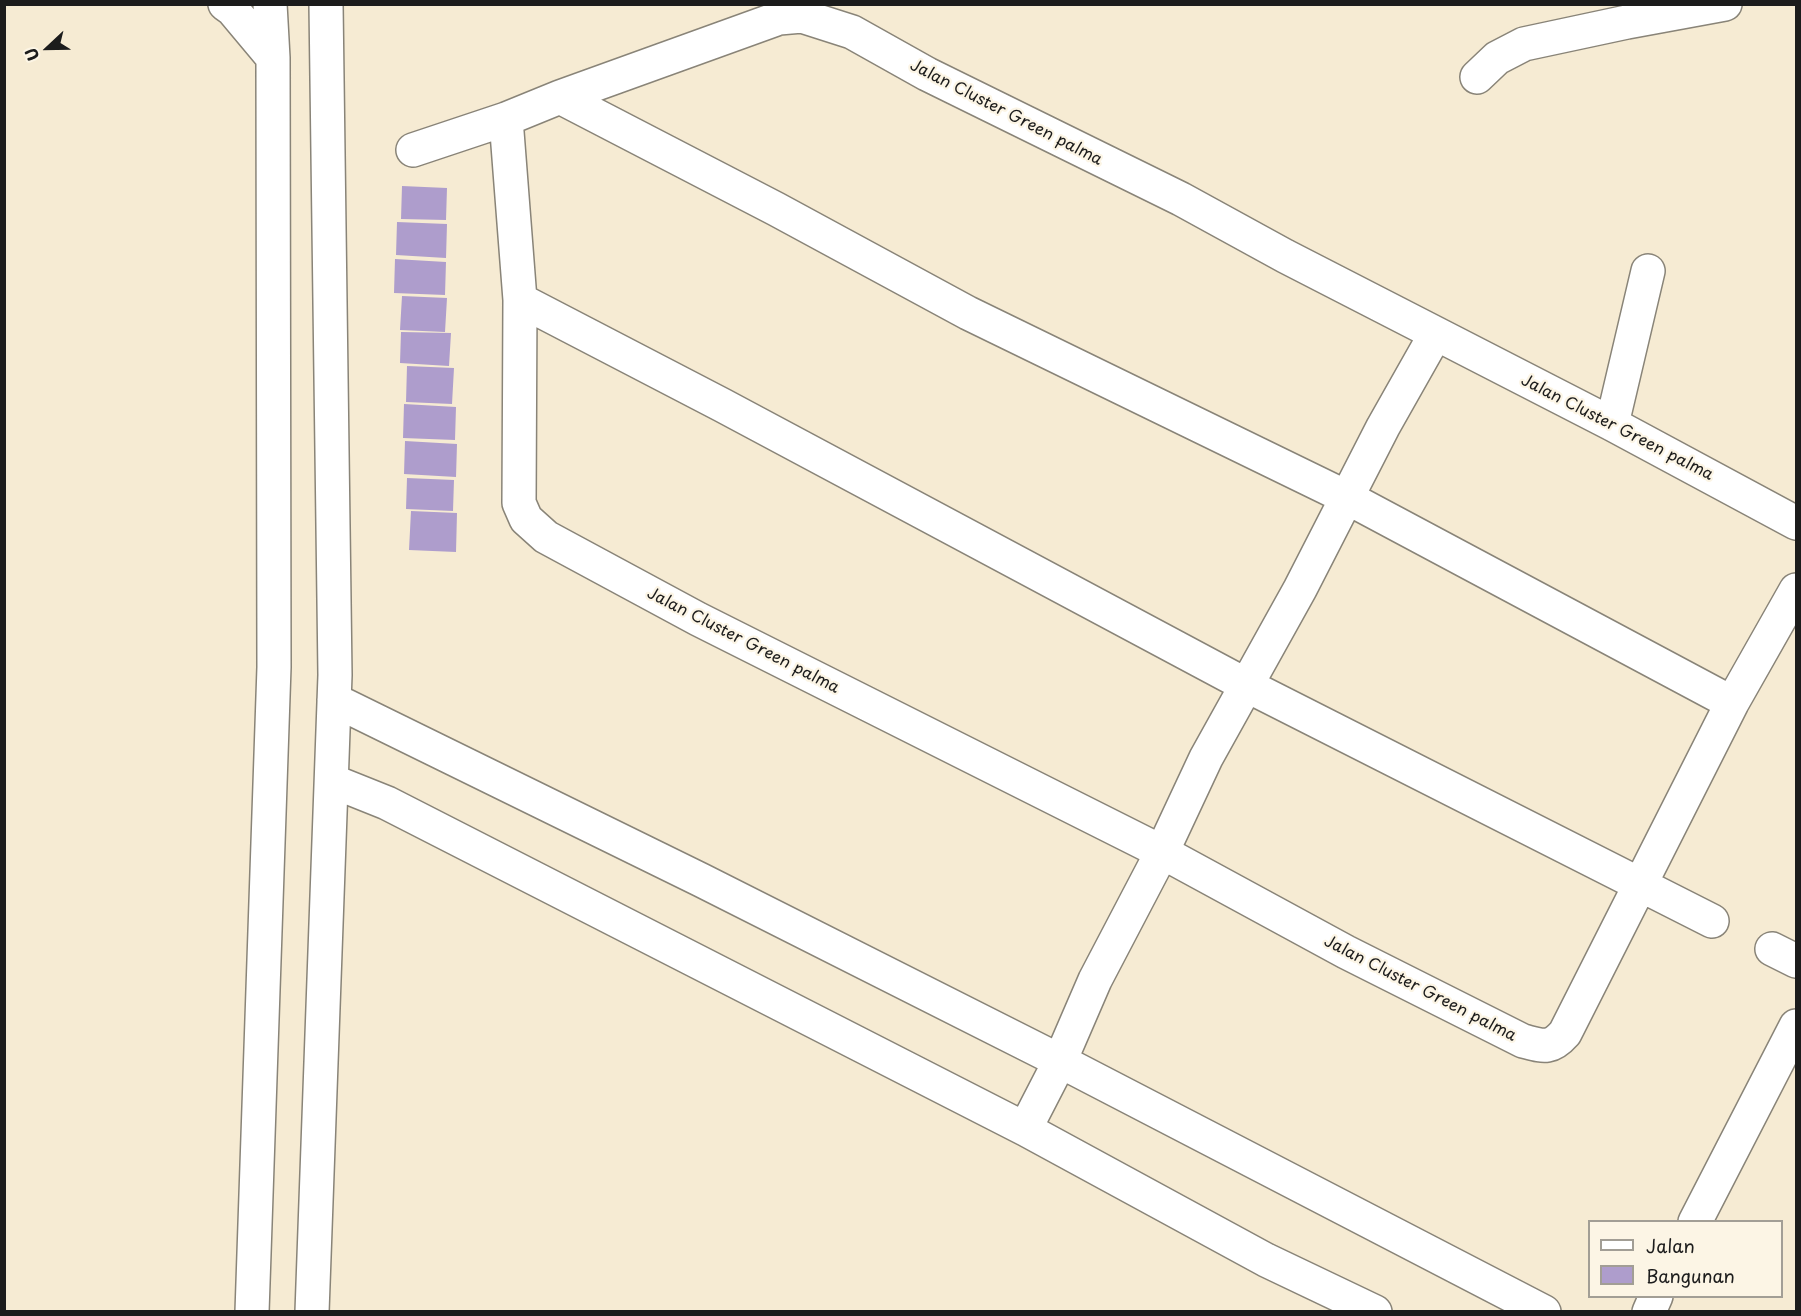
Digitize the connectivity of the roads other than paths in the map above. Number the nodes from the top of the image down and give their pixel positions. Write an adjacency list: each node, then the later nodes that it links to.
1 (225, 4): 5 (street)
2 (270, 4): 5 (street)
3 (326, 4): 18 (street)
4 (1725, 4): 6 (street)
5 (273, 58): 28 (street)
6 (1477, 77)
7 (560, 97): 8 (street, Jalan Cluster Green palma); 12 (street, Jalan Cluster Green palma); 14 (street)
8 (506, 119): 9 (street, Jalan Cluster Green palma); 11 (street, Jalan Cluster Green palma)
9 (413, 150)
10 (1648, 271): 13 (street)
11 (520, 300): 17 (street); 21 (street, Jalan Cluster Green palma)
12 (1435, 335): 13 (street, Jalan Cluster Green palma); 14 (street)
13 (1612, 424): 15 (street, Jalan Cluster Green palma)
14 (1348, 498): 17 (street); 19 (street)
15 (1797, 523)
16 (1797, 590): 19 (street, Jalan Cluster Green palma)
17 (1246, 685): 21 (street); 22 (street)
18 (334, 700): 20 (street); 25 (street)
19 (1732, 703): 22 (street, Jalan Cluster Green palma)
20 (332, 781): 26 (street); 29 (street)
21 (1162, 852): 22 (street, Jalan Cluster Green palma); 25 (street)
22 (1641, 885): 23 (street)
23 (1712, 921)
24 (1797, 1026): 27 (street)
25 (1054, 1072): 26 (street); 31 (street)
26 (1028, 1122): 30 (street)
27 (1696, 1220)
28 (252, 1311)
29 (312, 1311)
30 (1375, 1311)
31 (1544, 1311)

